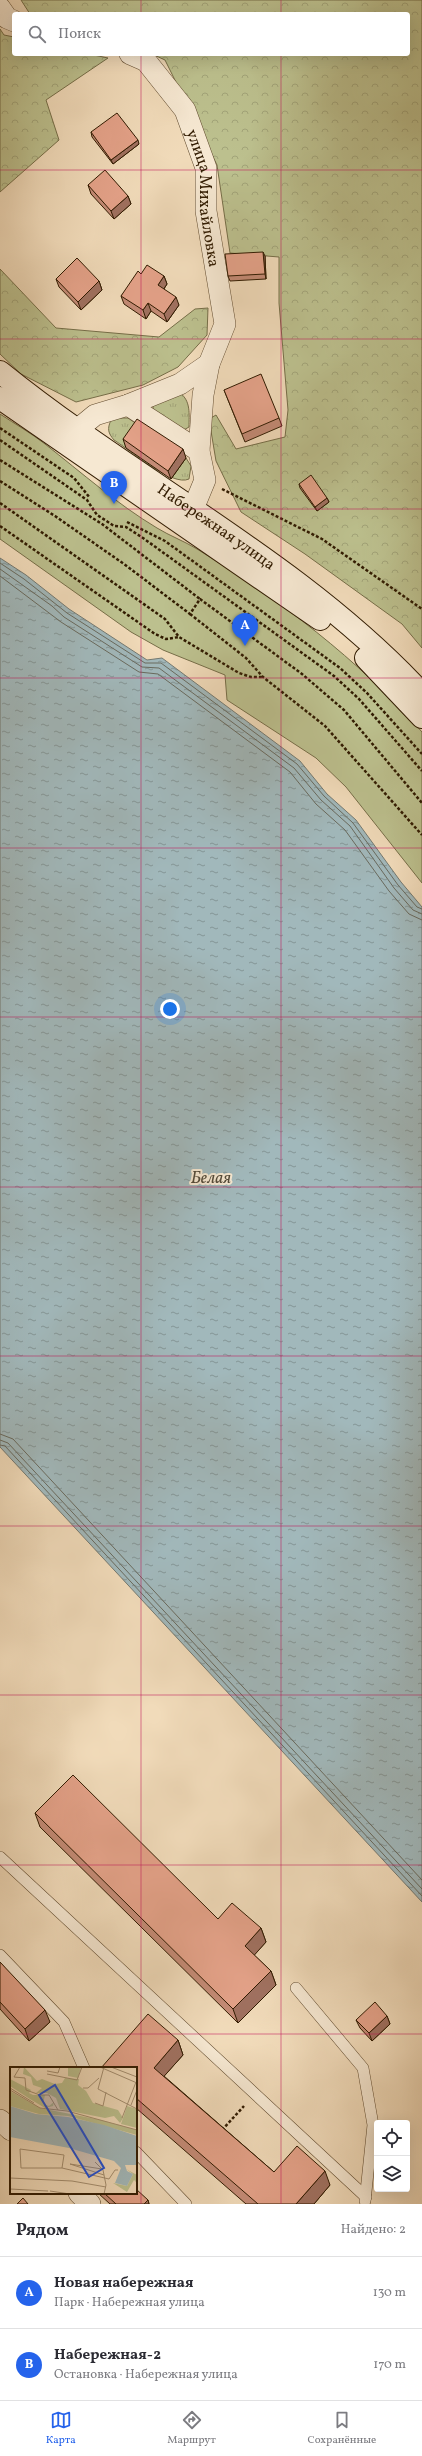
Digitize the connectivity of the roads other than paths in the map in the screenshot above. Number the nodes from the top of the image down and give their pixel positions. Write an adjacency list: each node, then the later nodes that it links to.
1 (0, 8): 2 (street)
2 (12, 20)
3 (135, 56): 4 (street, улица Михайловка)
4 (209, 364): 7 (street); 9 (street, улица Михайловка)
5 (0, 372): 8 (street, Набережная улица)
6 (0, 398): 12 (street, Набережная улица)
7 (128, 405): 8 (street); 9 (street)
8 (78, 429): 10 (street, Набережная улица)
9 (199, 451): 10 (street, улица Михайловка)
10 (193, 509): 11 (street, Набережная улица)
11 (422, 694)
12 (422, 717)
13 (0, 1857): 21 (lane)
14 (0, 1955): 16 (lane)
15 (296, 1988): 21 (lane)
16 (84, 2067)
17 (0, 2120): 18 (street)
18 (10, 2129)
19 (137, 2153): 23 (lane)
20 (80, 2194): 22 (street)
21 (365, 2200)
22 (90, 2204)
23 (186, 2204)

